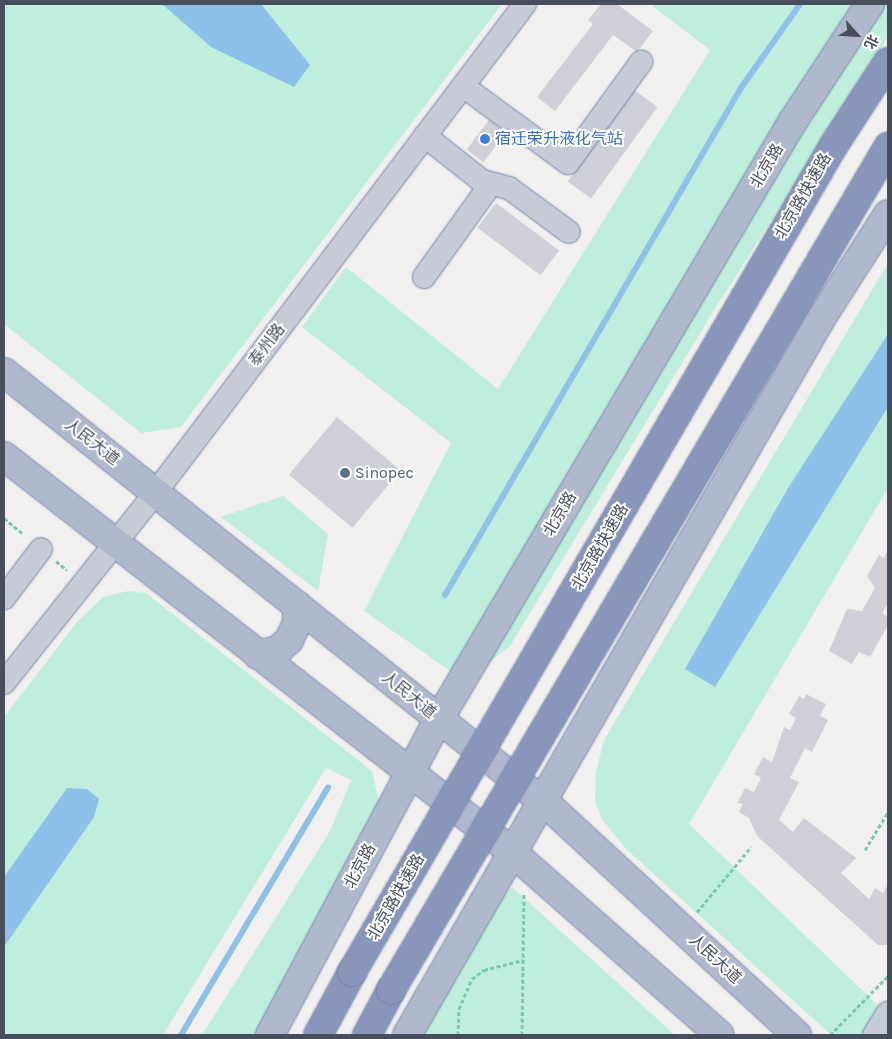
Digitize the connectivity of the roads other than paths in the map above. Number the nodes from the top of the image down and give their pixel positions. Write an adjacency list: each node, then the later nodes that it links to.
1 (525, 4): 5 (street, 泰州路)
2 (870, 4): 21 (main road, 北京路)
3 (641, 62): 5 (street)
4 (888, 62): 27 (highway, 北京路快速路, bridge)
5 (463, 86): 6 (street, 泰州路)
6 (425, 136): 8 (street); 14 (street, 泰州路)
7 (888, 147): 28 (highway, bridge)
8 (482, 180): 10 (street); 11 (street)
9 (888, 214): 23 (main road)
10 (569, 232)
11 (424, 277)
12 (4, 372): 14 (main road, 人民大道)
13 (4, 456): 15 (main road)
14 (156, 492): 15 (street, 泰州路); 18 (main road, 人民大道)
15 (113, 544): 19 (main road); 20 (street, 泰州路)
16 (41, 549): 17 (street)
17 (4, 598)
18 (297, 605): 19 (main road); 21 (main road, 人民大道)
19 (258, 655): 22 (main road)
20 (4, 683)
21 (439, 719): 22 (main road, 北京路); 23 (main road, 人民大道)
22 (410, 773): 24 (main road); 26 (main road, 北京路)
23 (541, 800): 24 (main road); 31 (main road, 人民大道)
24 (512, 851): 29 (main road); 30 (main road)
25 (888, 1013): 32 (street)
26 (270, 1035)
27 (318, 1035)
28 (367, 1035)
29 (407, 1035)
30 (720, 1035)
31 (797, 1035)
32 (874, 1035)

